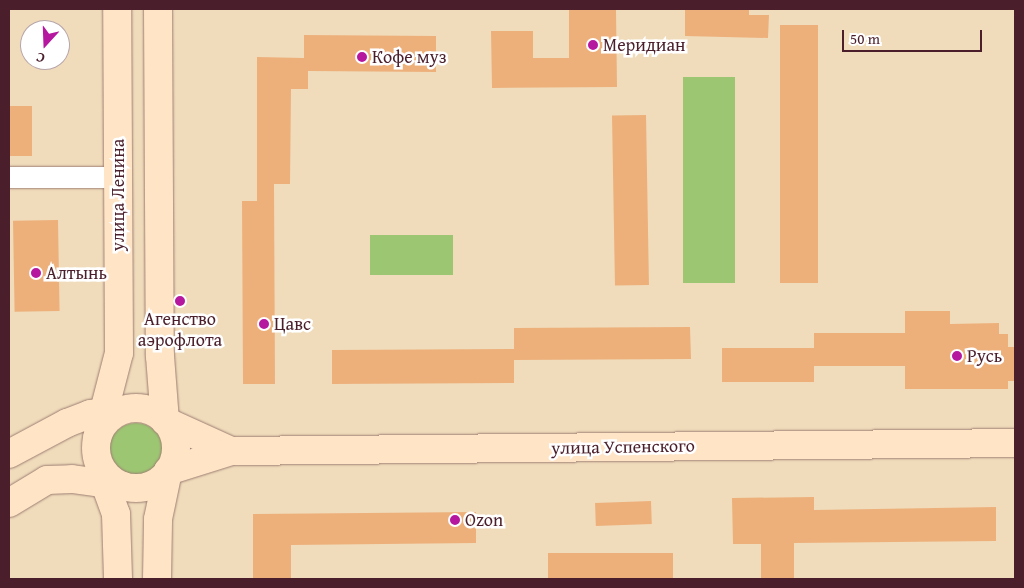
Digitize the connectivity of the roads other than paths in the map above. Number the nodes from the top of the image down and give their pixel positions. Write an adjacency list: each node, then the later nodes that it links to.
1 (117, 9): 4 (main road, улица Ленина)
2 (158, 9): 6 (main road)
3 (9, 177): 4 (street)
4 (117, 177): 5 (main road, улица Ленина)
5 (117, 411): 6 (main road); 9 (main road); 11 (main road)
6 (165, 421): 8 (main road); 10 (main road)
7 (1015, 443): 8 (main road, улица Успенского)
8 (231, 451): 10 (main road)
9 (9, 454)
10 (168, 471): 11 (main road); 14 (main road)
11 (112, 480): 12 (main road); 13 (main road)
12 (9, 503)
13 (118, 579)
14 (157, 579)

